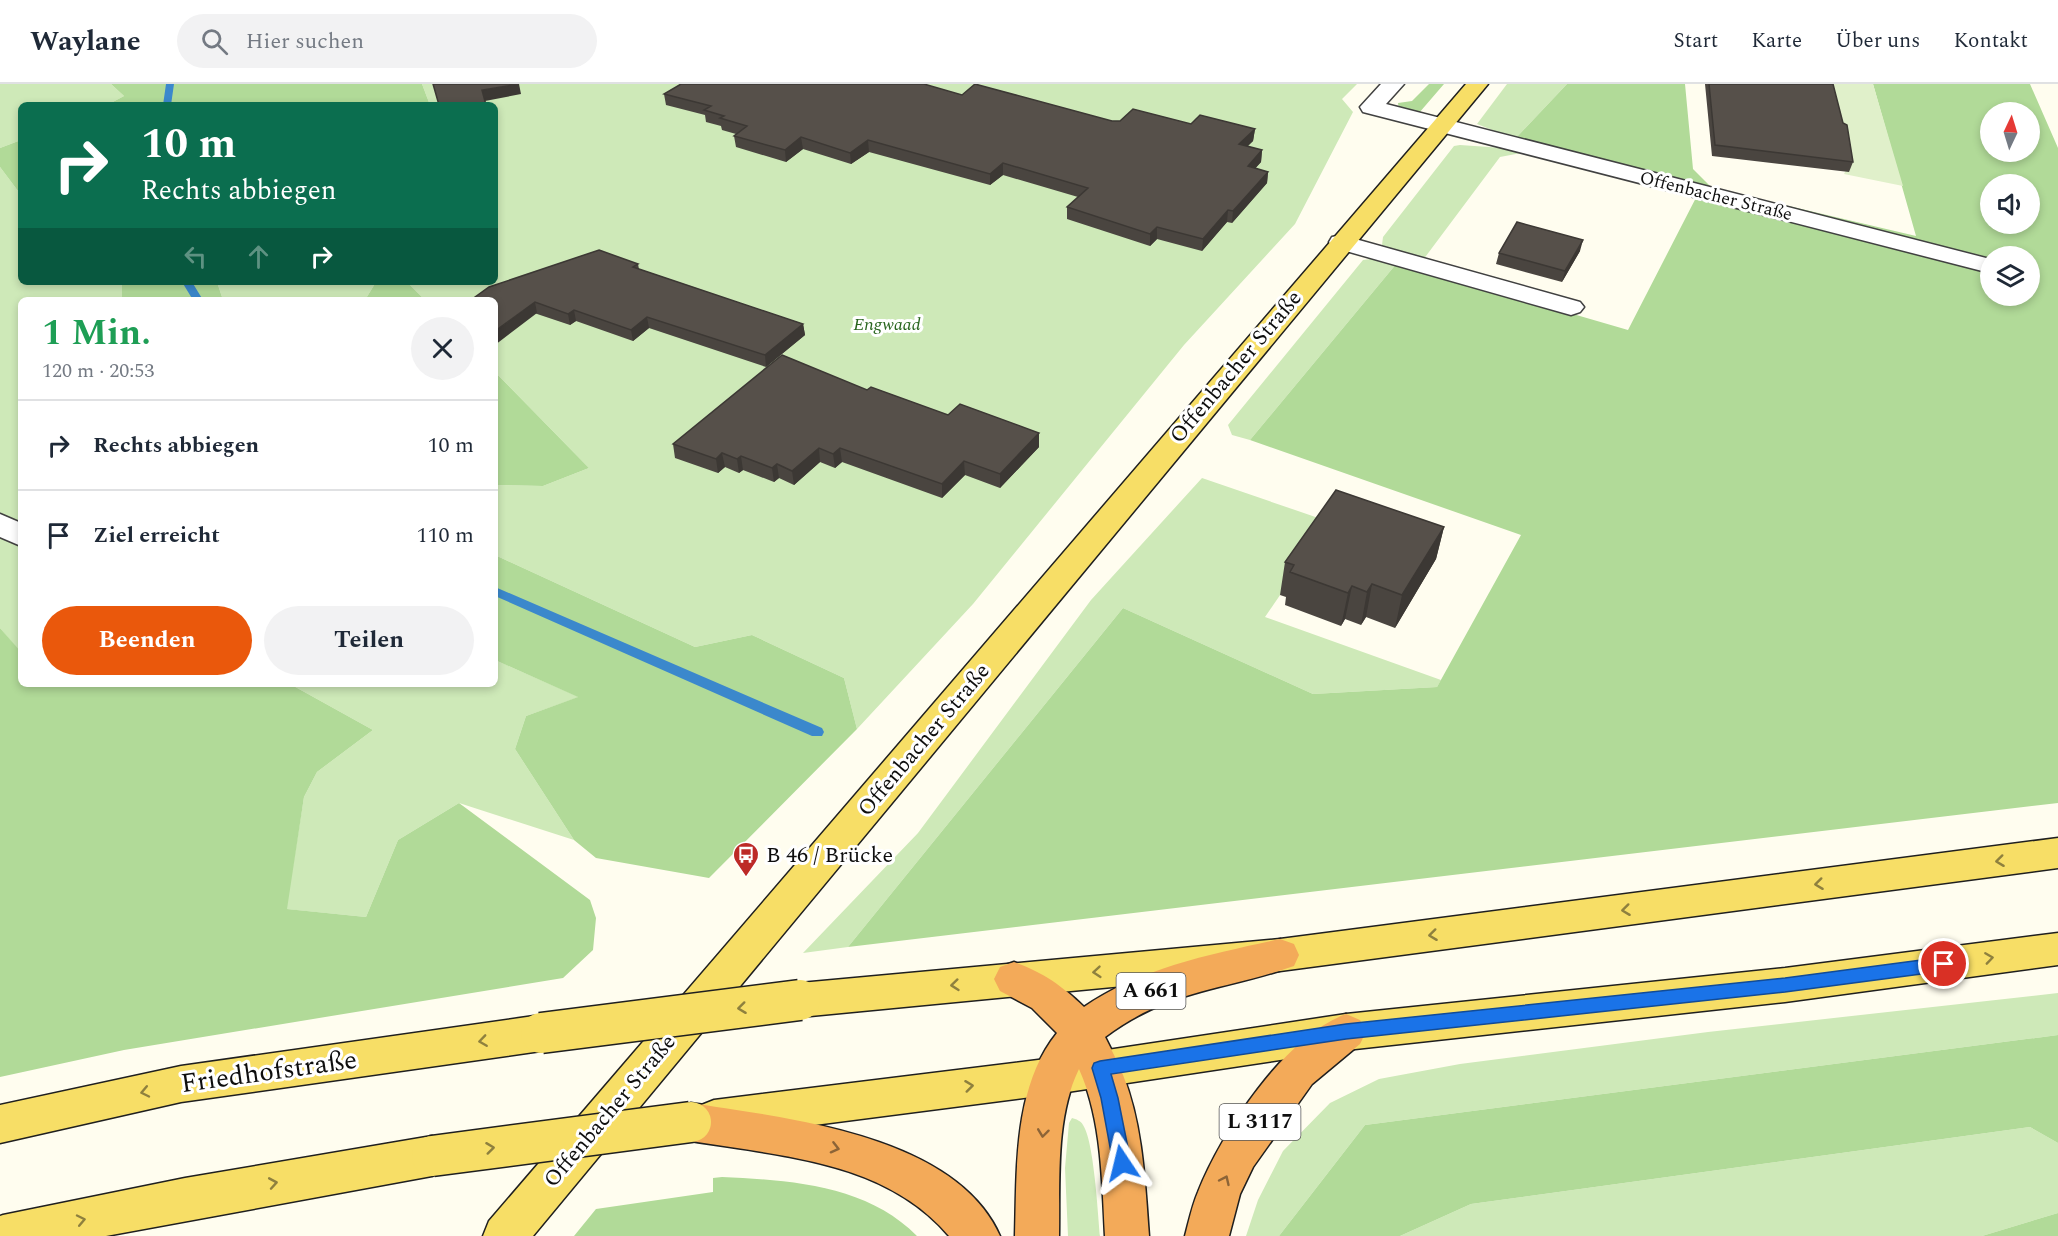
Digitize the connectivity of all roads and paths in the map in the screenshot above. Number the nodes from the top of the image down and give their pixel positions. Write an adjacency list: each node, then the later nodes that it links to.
1 (1393, 84): 3 (lane)
2 (1477, 84): 3 (main road, Offenbacher Straße)
3 (1441, 125): 4 (main road, Offenbacher Straße); 5 (lane, Offenbacher Straße)
4 (1341, 242): 6 (lane); 20 (main road, Offenbacher Straße)
5 (1980, 263)
6 (1571, 307)
7 (0, 524): 8 (lane)
8 (18, 534)
9 (2058, 854): 11 (main road, Friedhofstraße, one-way to 11)
10 (2058, 949): 14 (main road, one-way to 10)
11 (1280, 955): 12 (main road, Friedhofstraße, one-way to 12); 13 (highway, A 661)
12 (1014, 979): 13 (highway); 18 (main road, Friedhofstraße, one-way to 18, bridge)
13 (1081, 1031): 15 (highway); 16 (highway, A 661)
14 (1346, 1032): 15 (main road); 24 (highway, L 3117, one-way to 14)
15 (1100, 1068): 16 (main road); 23 (highway)
16 (1054, 1076): 17 (main road, one-way to 16); 22 (highway, A 661, one-way to 22)
17 (691, 1122): 19 (main road, one-way to 17, bridge); 21 (highway, one-way to 21)
18 (0, 1124)
19 (3, 1236)
20 (505, 1236)
21 (978, 1236)
22 (1037, 1236)
23 (1127, 1236)
24 (1207, 1236)

